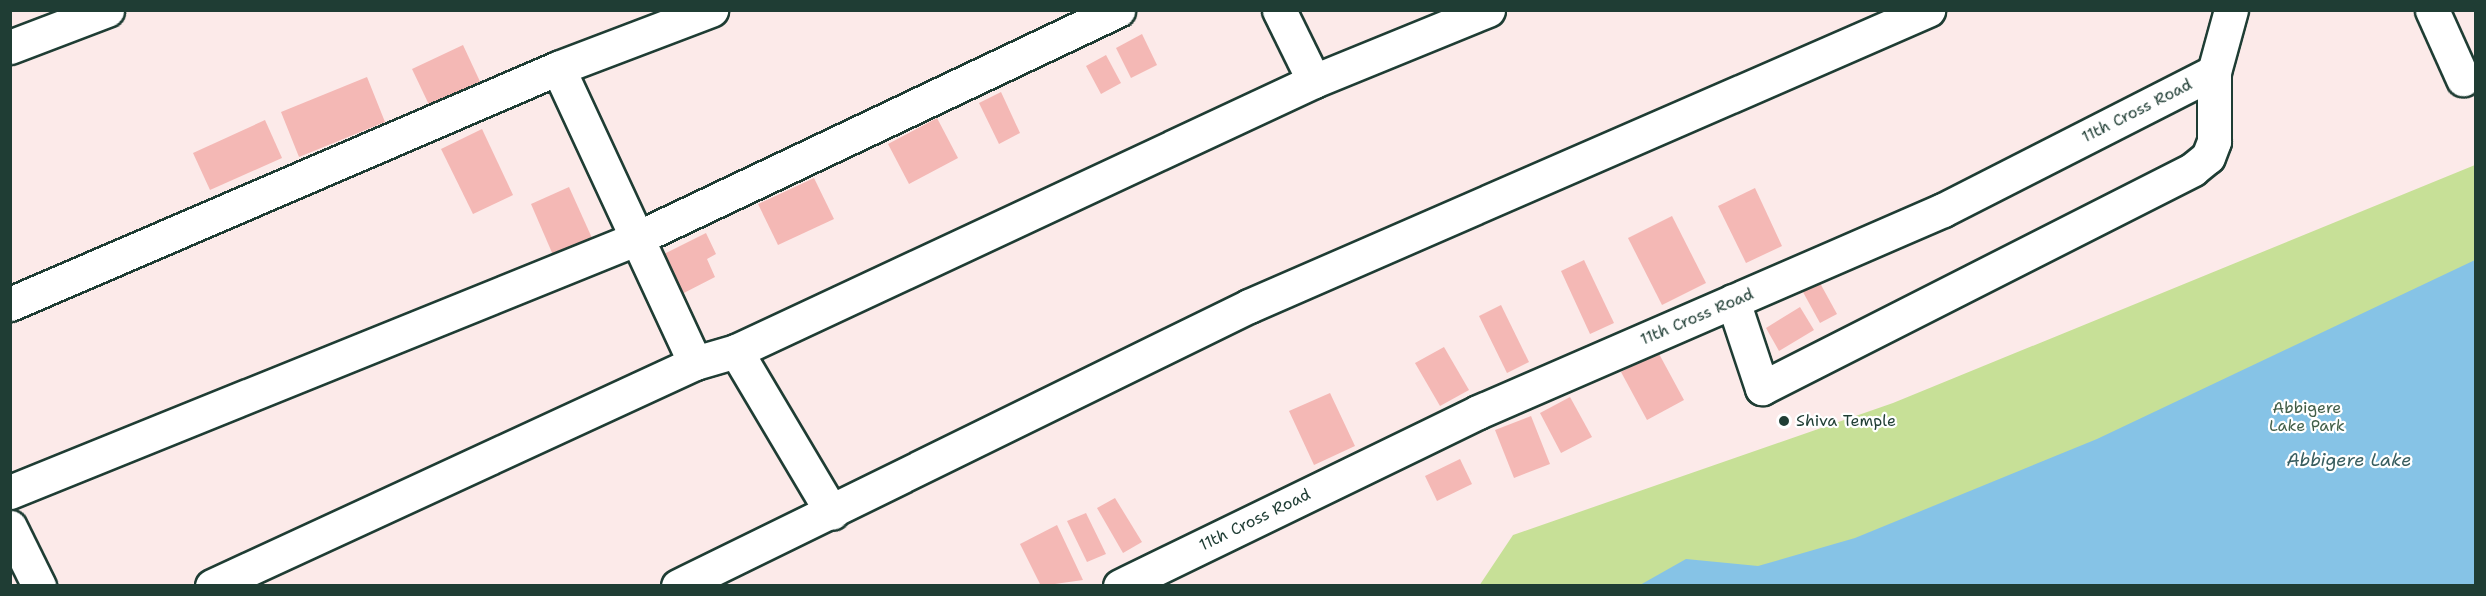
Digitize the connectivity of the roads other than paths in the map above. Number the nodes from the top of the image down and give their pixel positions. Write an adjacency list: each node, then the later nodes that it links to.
1 (107, 10): 9 (street)
2 (711, 10): 10 (street)
3 (1118, 10): 14 (street)
4 (1279, 10): 13 (street)
5 (1488, 10): 13 (street)
6 (2231, 10): 11 (street)
7 (2432, 10): 12 (street)
8 (1928, 11): 20 (street)
9 (10, 47)
10 (558, 68): 14 (street); 16 (street)
11 (2214, 72): 15 (street, 11th Cross Road); 15 (street)
12 (2463, 79)
13 (1314, 81): 17 (street)
14 (633, 240): 18 (street); 19 (street)
15 (1733, 301): 25 (street, 11th Cross Road)
16 (10, 303)
17 (736, 351): 18 (street); 20 (street)
18 (695, 363): 23 (street)
19 (10, 492)
20 (832, 513): 24 (street)
21 (10, 527): 22 (street)
22 (39, 585)
23 (212, 585)
24 (678, 585)
25 (1120, 585)

